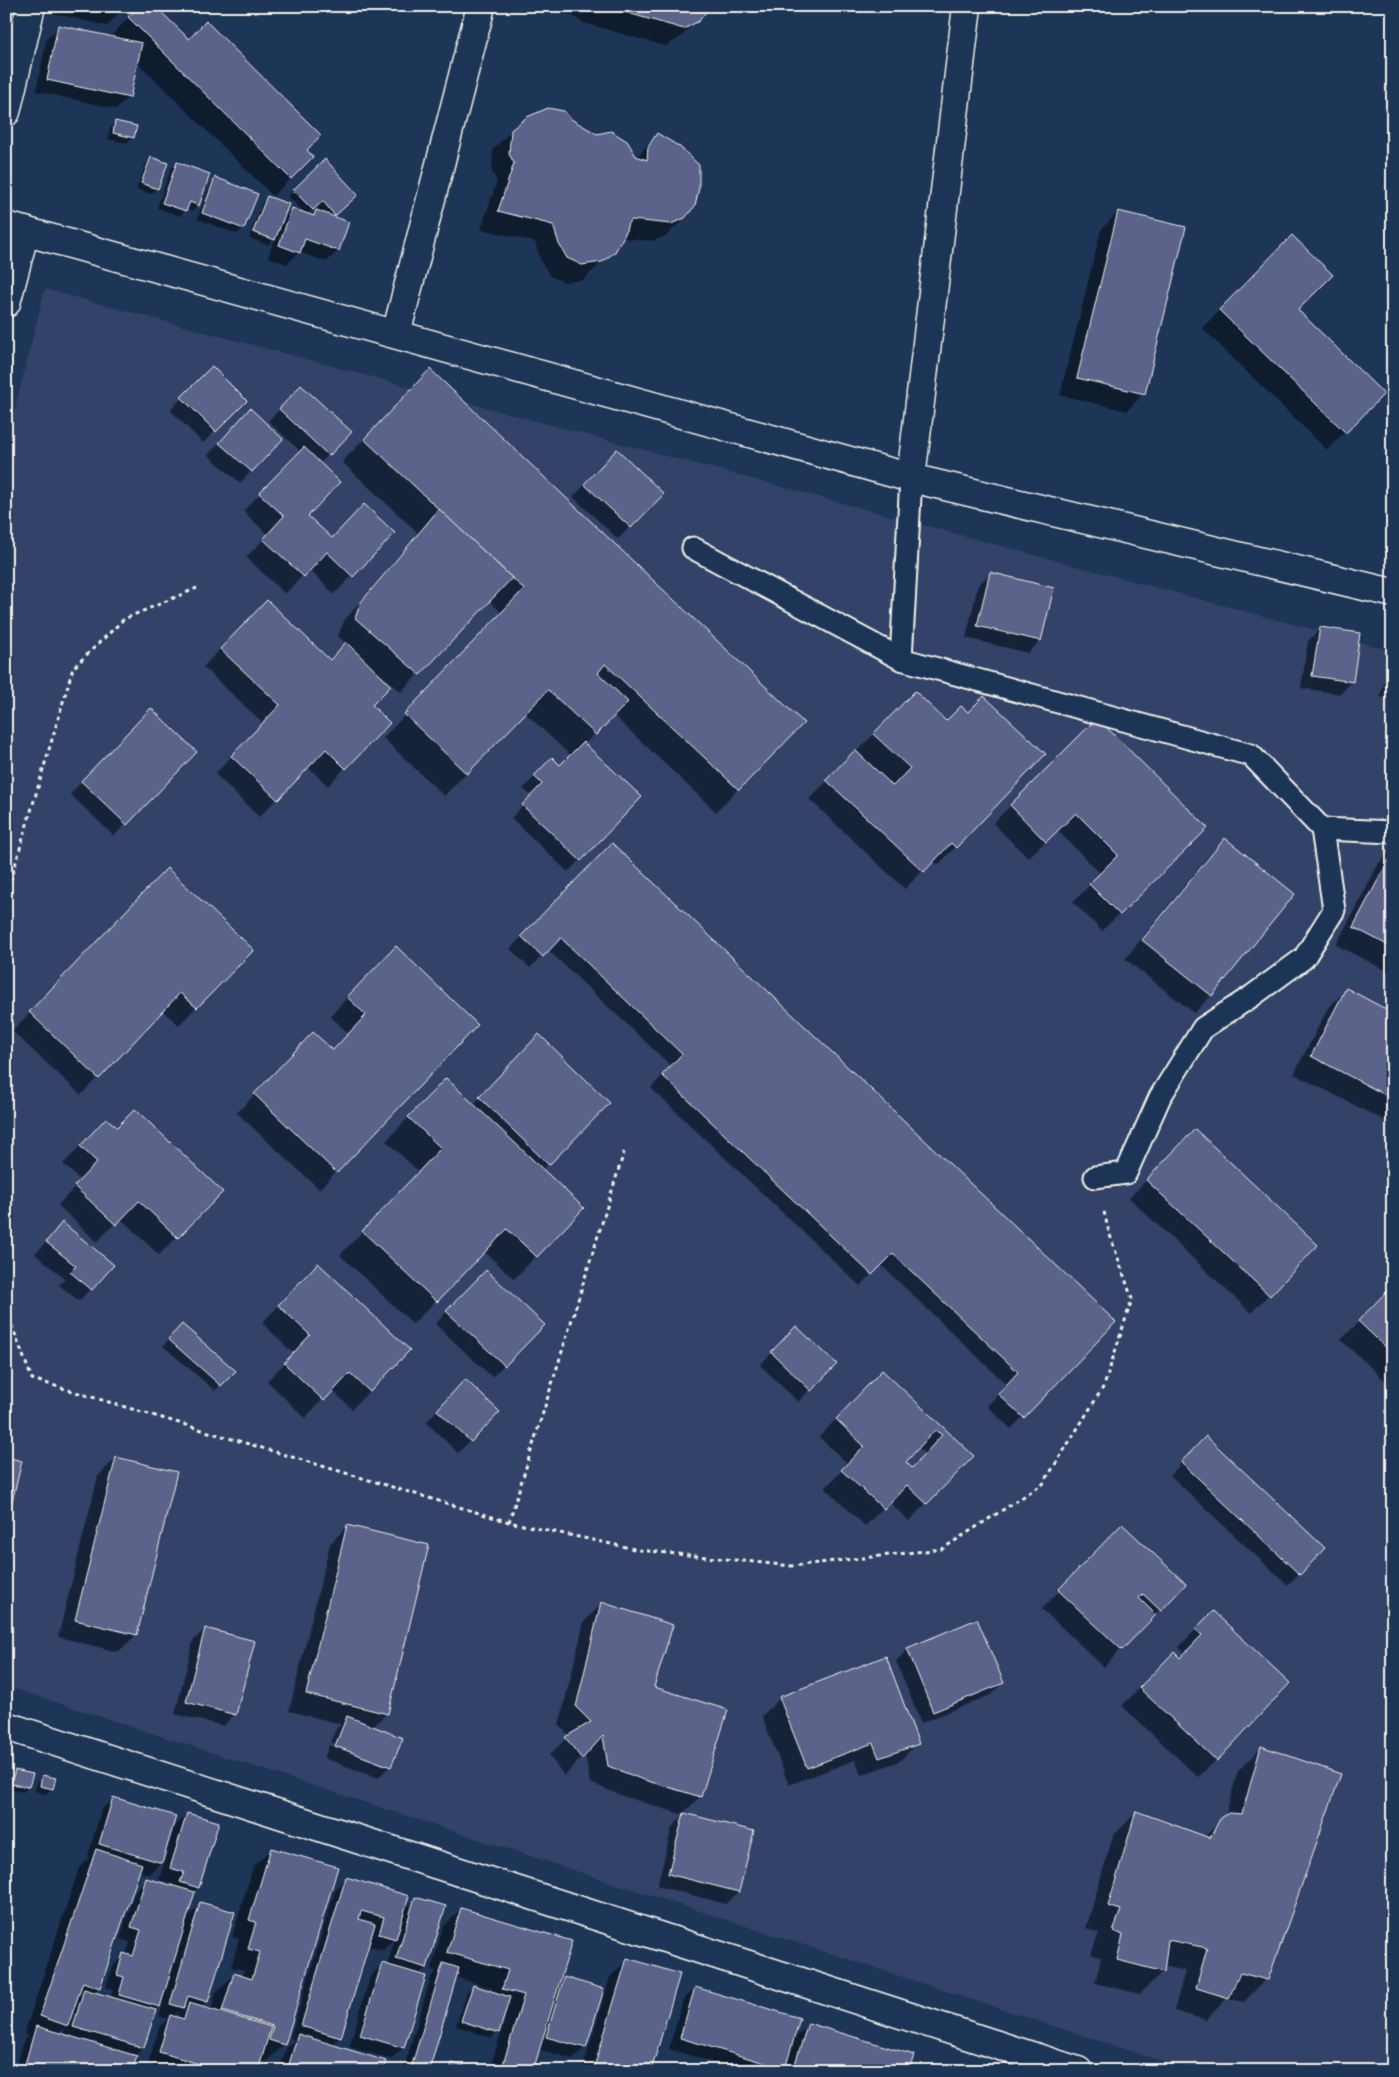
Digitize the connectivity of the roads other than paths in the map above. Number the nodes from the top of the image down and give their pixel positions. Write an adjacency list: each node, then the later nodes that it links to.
1 (31, 6): 4 (street)
2 (481, 6): 7 (street)
3 (967, 6): 8 (street)
4 (6, 112)
5 (16, 228): 6 (street); 7 (street)
6 (6, 303)
7 (396, 334): 8 (street)
8 (911, 478): 10 (street); 11 (lane)
9 (692, 548): 11 (lane)
10 (1393, 594)
11 (901, 659): 12 (lane)
12 (1322, 829): 13 (lane); 14 (lane)
13 (1393, 832)
14 (1095, 1177)
15 (6, 1726): 16 (street)
16 (1078, 2071)

